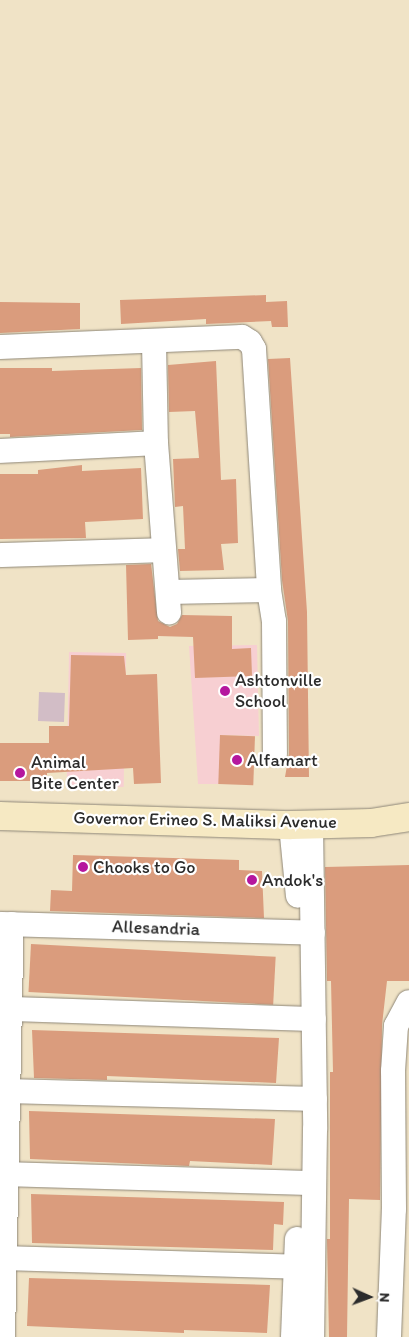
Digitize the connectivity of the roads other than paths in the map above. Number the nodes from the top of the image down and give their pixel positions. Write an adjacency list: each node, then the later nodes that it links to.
1 (154, 342): 2 (street); 3 (street); 7 (street)
2 (0, 347)
3 (156, 443): 4 (street); 5 (street)
4 (0, 451)
5 (164, 550): 6 (street); 7 (street)
6 (0, 555)
7 (269, 590): 8 (street)
8 (276, 754)
9 (0, 816): 11 (main road, Governor Erineo S. Maliksi Avenue)
10 (409, 817): 11 (main road, Governor Erineo S. Maliksi Avenue)
11 (301, 825): 13 (street)
12 (6, 924): 13 (street, Allesandria); 15 (street)
13 (307, 933): 16 (street)
14 (409, 1002): 17 (street)
15 (10, 1009): 16 (street); 18 (street)
16 (307, 1019): 19 (street)
17 (401, 1070): 20 (street)
18 (8, 1091): 19 (street); 21 (street)
19 (307, 1099): 22 (street)
20 (401, 1138): 23 (street)
21 (6, 1174): 22 (street); 24 (street)
22 (306, 1183): 25 (street)
23 (401, 1209): 26 (street)
24 (4, 1258): 25 (street); 27 (street)
25 (305, 1267): 28 (street); 29 (street)
26 (400, 1284): 30 (street)
27 (2, 1337)
28 (293, 1337)
29 (312, 1337)
30 (389, 1337)

